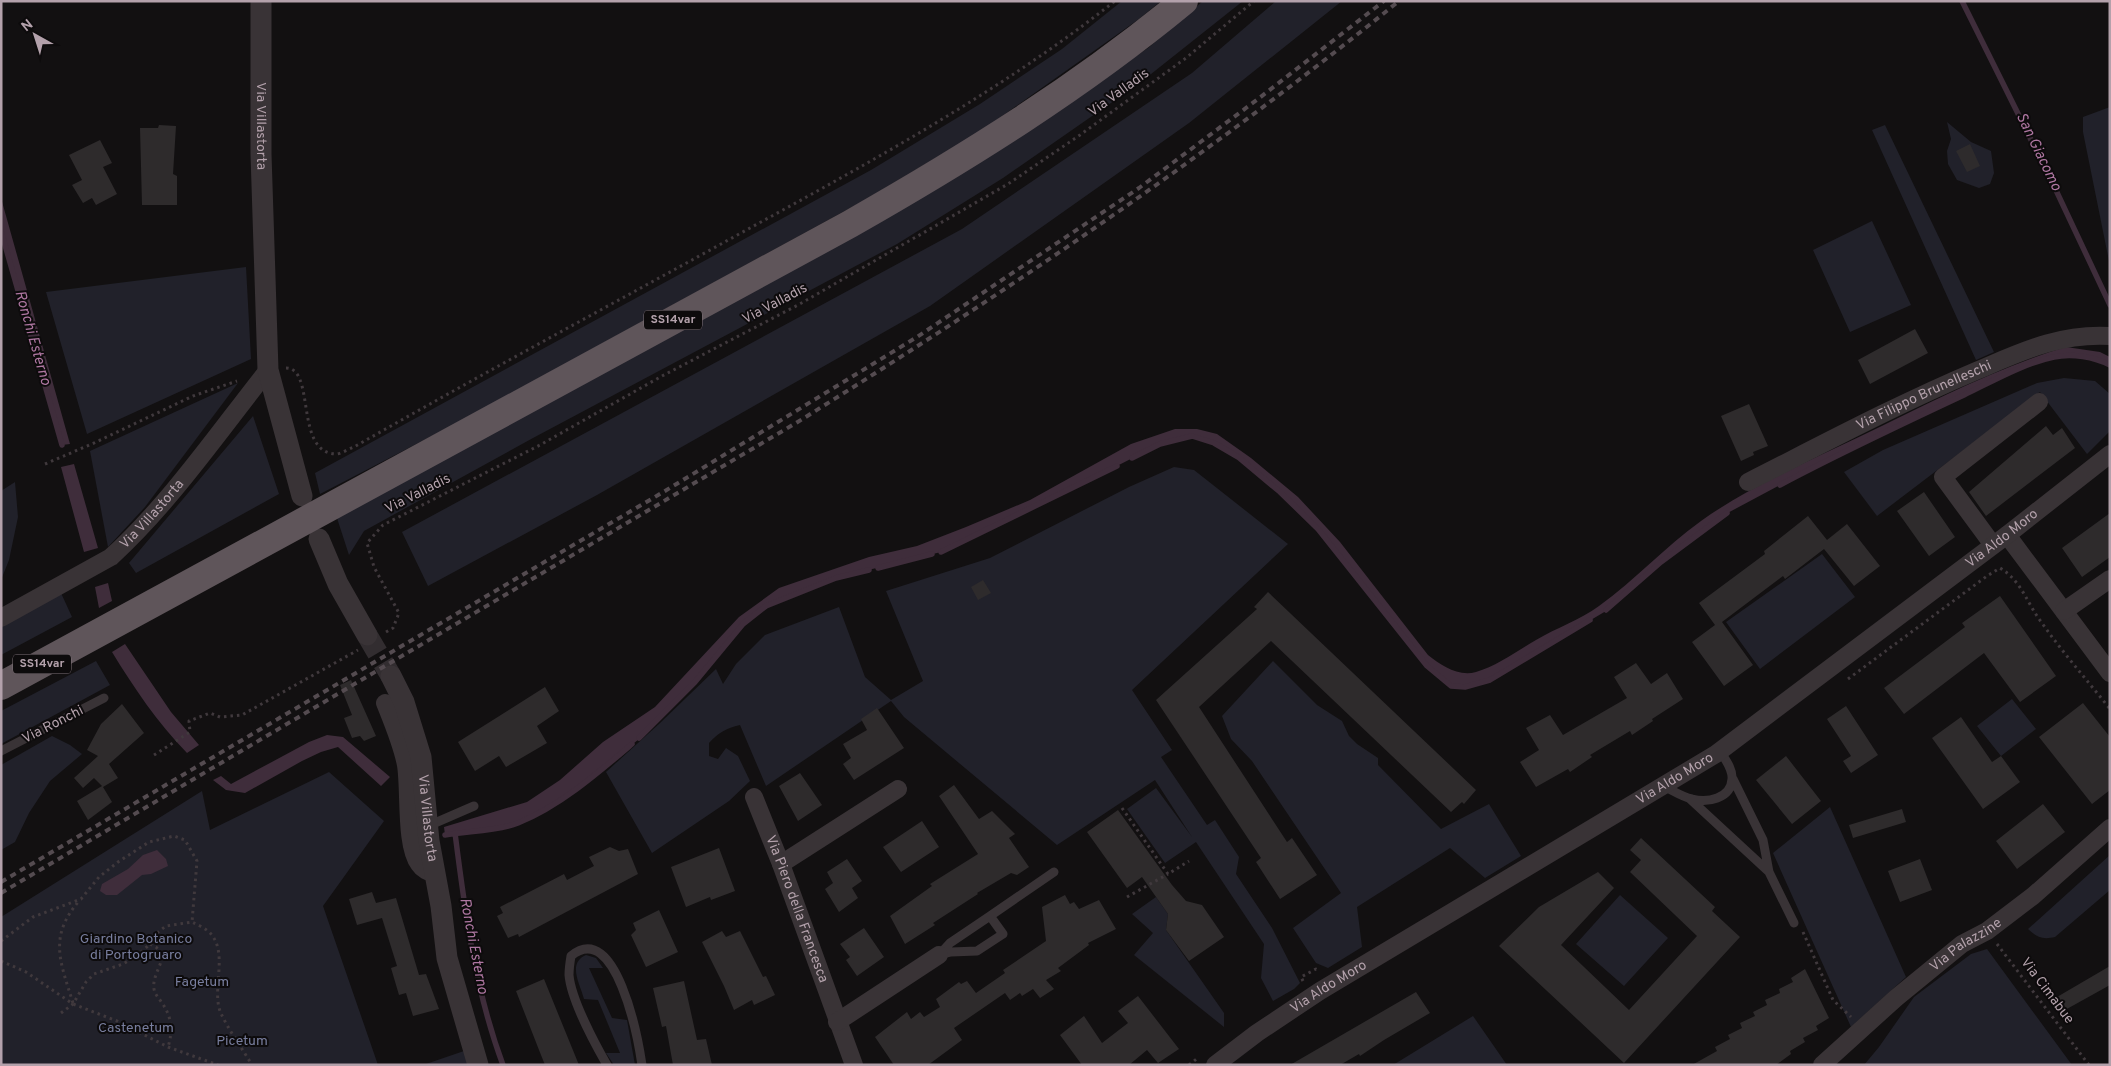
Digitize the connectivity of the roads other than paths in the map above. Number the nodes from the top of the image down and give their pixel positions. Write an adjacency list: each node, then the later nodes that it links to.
1 (261, 1): 4 (street, Via Villastorta)
2 (1184, 1): 17 (highway, SS14var)
3 (2110, 336): 7 (street, Via Filippo Brunelleschi)
4 (268, 370): 8 (street, Via Villastorta); 13 (street, Via Villastorta)
5 (2040, 402): 10 (street)
6 (2110, 454): 10 (street, Via Aldo Moro)
7 (1748, 482)
8 (302, 496)
9 (319, 539): 14 (street)
10 (2000, 540): 12 (street); 21 (street, Via Aldo Moro)
11 (2110, 579): 12 (street)
12 (2064, 612): 15 (street)
13 (1, 618)
14 (371, 639)
15 (2110, 674)
16 (391, 676): 28 (street, Via Villastorta)
17 (1, 686)
18 (104, 698): 20 (lane, Via Ronchi)
19 (385, 703): 33 (street, Via Villastorta)
20 (1, 751)
21 (1720, 751): 22 (lane); 23 (street, Via Aldo Moro)
22 (1733, 779): 26 (lane); 32 (lane)
23 (1663, 786): 26 (lane); 42 (street, Via Aldo Moro)
24 (898, 789): 30 (street)
25 (754, 797): 30 (street, Via Piero della Francesca)
26 (1690, 799): 32 (lane)
27 (474, 806): 28 (lane)
28 (427, 826): 33 (street, Via Villastorta)
29 (2110, 828): 43 (street, Via Palazzine)
30 (780, 864): 37 (street, Via Piero della Francesca)
31 (1054, 872): 34 (lane)
32 (1769, 872): 35 (lane)
33 (435, 874): 38 (street, Via Villastorta)
34 (990, 916): 36 (lane); 36 (lane)
35 (1794, 923)
36 (939, 955): 37 (street)
37 (838, 1022): 41 (street, Via Piero della Francesca)
38 (478, 1065)
39 (607, 1065): 40 (lane)
40 (642, 1065)
41 (854, 1065)
42 (1215, 1065)
43 (1822, 1065)

